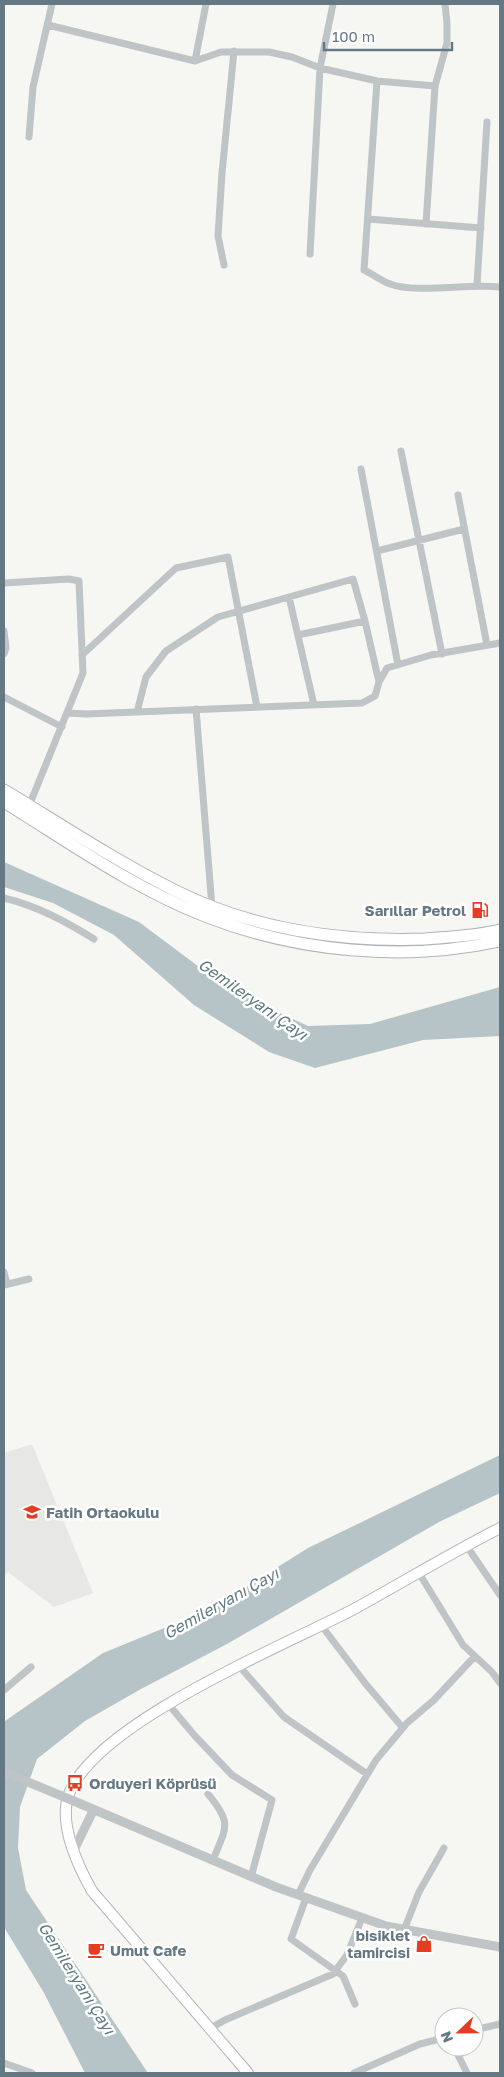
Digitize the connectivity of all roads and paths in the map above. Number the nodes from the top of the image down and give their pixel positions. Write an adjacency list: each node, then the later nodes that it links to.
1 (52, 4): 5 (street)
2 (206, 4): 7 (street)
3 (333, 4): 8 (street)
4 (444, 4): 10 (street)
5 (48, 25): 7 (street); 12 (street)
6 (234, 51): 7 (street); 8 (street); 17 (street)
7 (196, 61)
8 (320, 68): 9 (street); 16 (street)
9 (377, 81): 10 (street); 13 (street)
10 (435, 86): 14 (street)
11 (487, 122): 15 (street)
12 (29, 137)
13 (368, 219): 14 (street); 18 (street)
14 (426, 224): 15 (street)
15 (481, 228): 18 (street)
16 (310, 254)
17 (224, 265)
18 (477, 285): 19 (street)
19 (500, 287)
20 (401, 451): 24 (street)
21 (361, 469): 25 (street)
22 (458, 495): 23 (street)
23 (464, 529): 24 (street); 33 (street)
24 (419, 540): 25 (street); 35 (street)
25 (377, 551): 37 (street)
26 (4, 583): 36 (street)
27 (289, 597): 28 (street); 29 (street); 31 (street)
28 (238, 611): 36 (street); 41 (street); 43 (street)
29 (364, 621): 31 (street); 38 (street)
30 (4, 631): 34 (street)
31 (298, 635): 40 (street)
32 (500, 642): 33 (street)
33 (487, 645): 35 (street)
34 (4, 654)
35 (442, 654): 37 (street)
36 (82, 655): 44 (street)
37 (398, 665): 38 (street)
38 (379, 682): 40 (street)
39 (4, 697): 45 (street)
40 (314, 705): 41 (street)
41 (257, 707): 42 (street)
42 (196, 710): 43 (street); 50 (street)
43 (138, 712): 44 (street)
44 (67, 713): 45 (street)
45 (62, 727): 48 (street)
46 (4, 790): 48 (highway)
47 (4, 802): 53 (highway)
48 (30, 806): 50 (highway)
49 (4, 898): 52 (street)
50 (212, 906): 51 (highway)
51 (500, 930)
52 (94, 939)
53 (500, 941)
54 (4, 1272): 56 (street)
55 (29, 1279): 56 (street)
56 (5, 1284)
57 (500, 1528): 58 (main road)
58 (466, 1545): 59 (main road); 60 (street)
59 (419, 1573): 61 (main road); 62 (street)
60 (500, 1595)
61 (321, 1625): 63 (main road); 68 (street)
62 (475, 1656): 65 (street); 68 (street)
63 (239, 1666): 67 (main road); 70 (street)
64 (31, 1667): 66 (street)
65 (500, 1683)
66 (4, 1690)
67 (169, 1705): 74 (main road); 76 (street)
68 (402, 1728): 70 (street)
69 (4, 1772): 72 (street, bridge)
70 (368, 1774): 77 (street)
71 (208, 1794): 75 (street)
72 (94, 1811): 74 (street); 75 (street)
73 (444, 1848): 79 (street)
74 (74, 1850): 86 (main road)
75 (212, 1860): 76 (street)
76 (252, 1877): 77 (street)
77 (302, 1896): 78 (street); 82 (street)
78 (362, 1918): 79 (street); 82 (street)
79 (404, 1930): 80 (street)
80 (500, 1947): 81 (street)
81 (500, 1951)
82 (336, 1970): 83 (street); 86 (street)
83 (355, 2004)
84 (500, 2024): 85 (street)
85 (484, 2028)
86 (209, 2029): 91 (main road)
87 (434, 2040): 92 (street)
88 (459, 2057): 93 (street)
89 (4, 2063): 90 (street)
90 (32, 2073)
91 (248, 2073)
92 (354, 2073)
93 (468, 2073)

